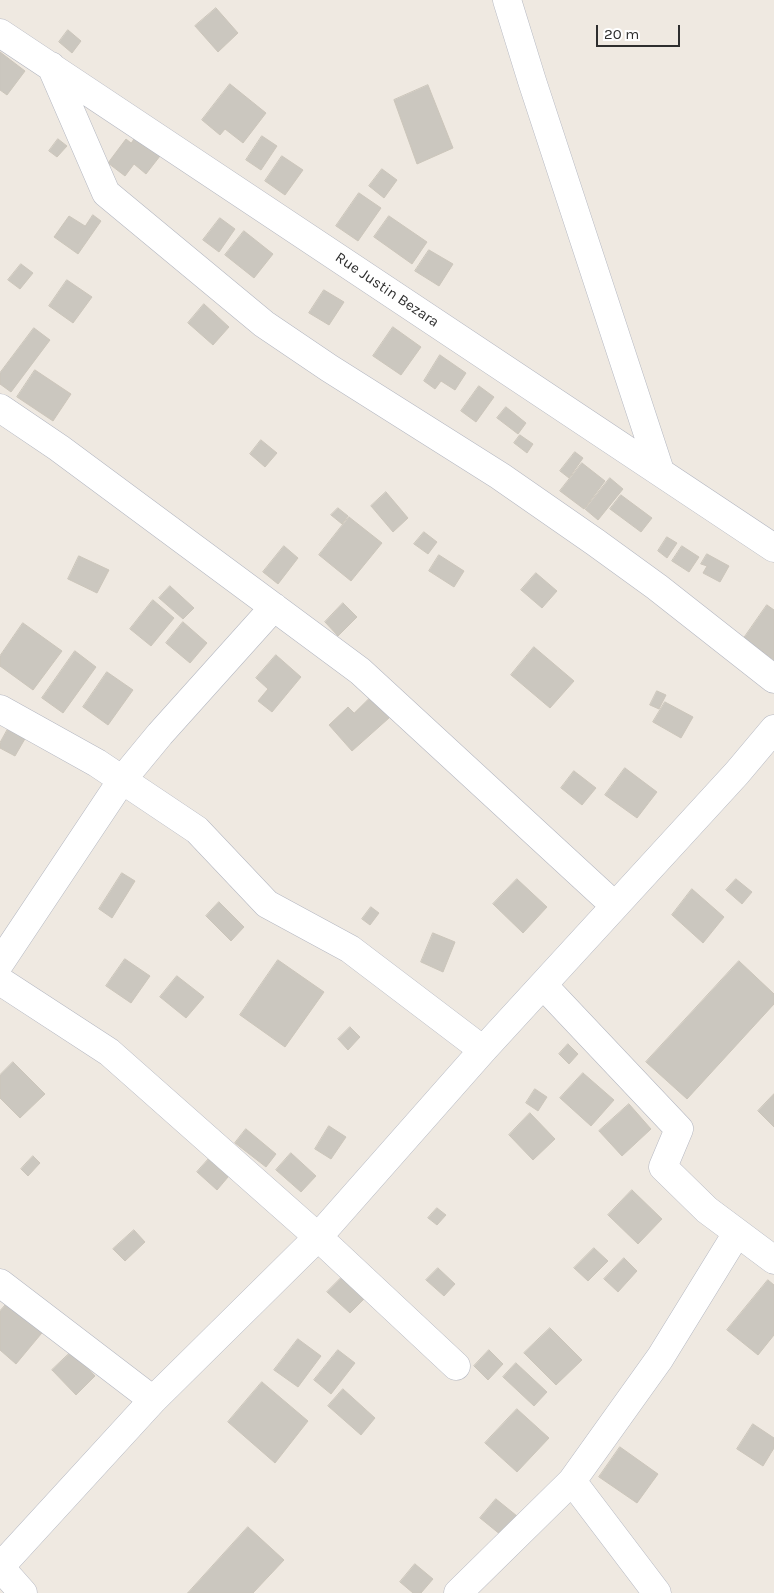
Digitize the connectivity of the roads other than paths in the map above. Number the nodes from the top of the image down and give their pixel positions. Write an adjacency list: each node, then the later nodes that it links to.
1 (507, 0): 5 (street)
2 (0, 33): 3 (street, Rue Justin Bezara)
3 (51, 66): 5 (street, Rue Justin Bezara); 8 (street)
4 (0, 408): 7 (street)
5 (660, 471): 6 (street, Rue Justin Bezara)
6 (774, 548)
7 (274, 607): 11 (street); 12 (street)
8 (774, 680)
9 (0, 709): 11 (street)
10 (774, 729): 12 (street)
11 (122, 780): 13 (street); 16 (street)
12 (614, 905): 15 (street)
13 (0, 963)
14 (0, 980): 18 (street)
15 (543, 985): 16 (street); 17 (street)
16 (483, 1050): 18 (street)
17 (737, 1233): 19 (street); 23 (street)
18 (318, 1237): 21 (street); 22 (street)
19 (774, 1260)
20 (0, 1283): 22 (street)
21 (456, 1366)
22 (154, 1400): 24 (street)
23 (572, 1481): 25 (street); 26 (street)
24 (24, 1593)
25 (458, 1593)
26 (657, 1593)

